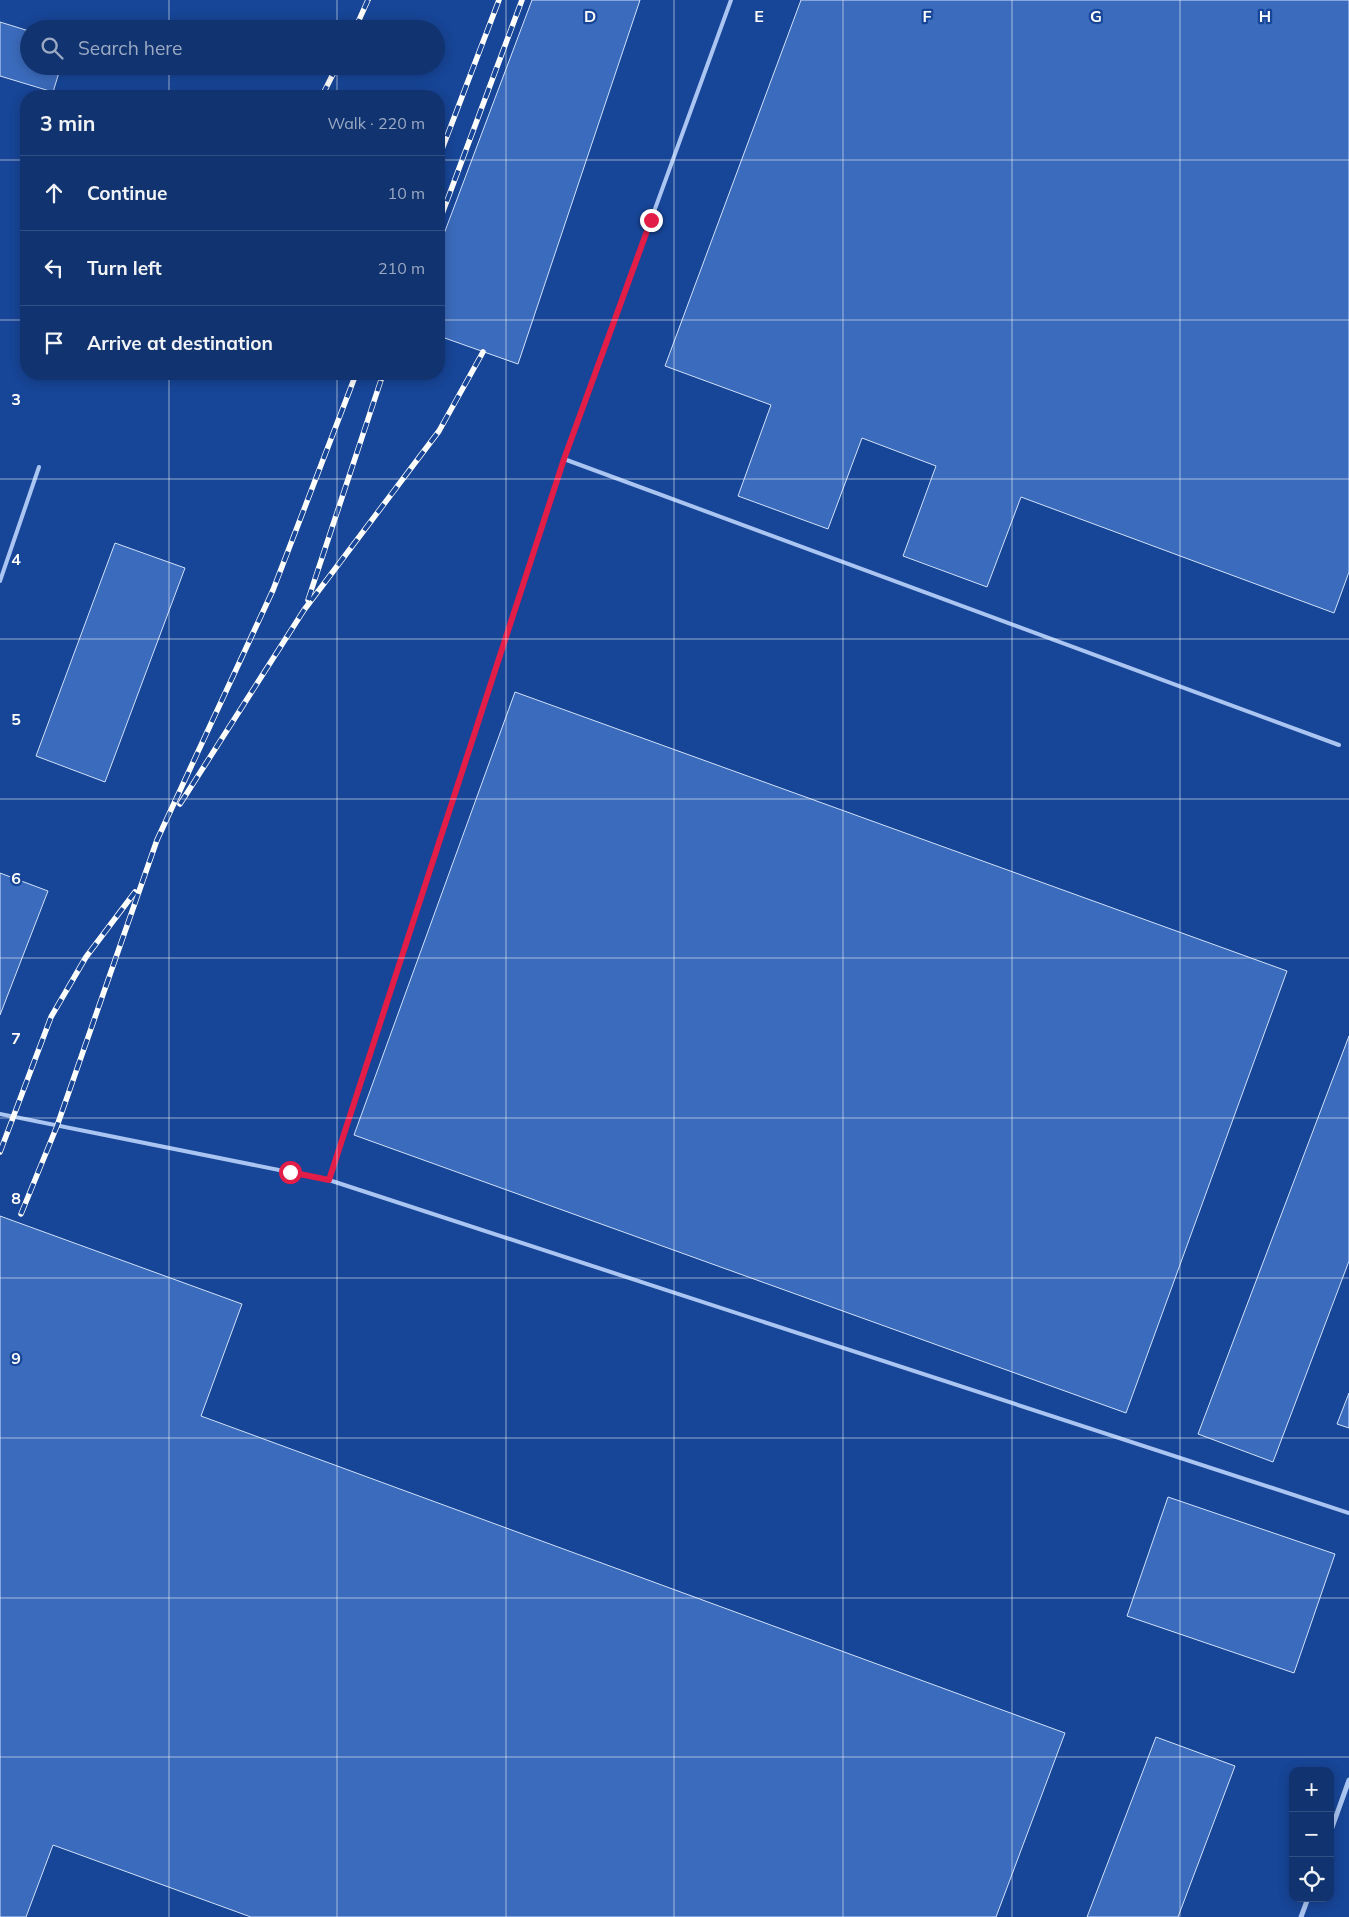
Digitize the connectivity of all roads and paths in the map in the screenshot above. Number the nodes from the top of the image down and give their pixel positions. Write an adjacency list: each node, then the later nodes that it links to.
1 (731, 0): 2 (lane)
2 (564, 459): 5 (lane); 7 (lane)
3 (39, 467): 4 (lane)
4 (0, 581)
5 (1339, 745)
6 (0, 1114): 7 (lane)
7 (329, 1180): 8 (lane)
8 (1349, 1513)
9 (1349, 1780): 10 (street)
10 (1334, 1822)
11 (1307, 1902): 12 (street)
12 (1301, 1917)

